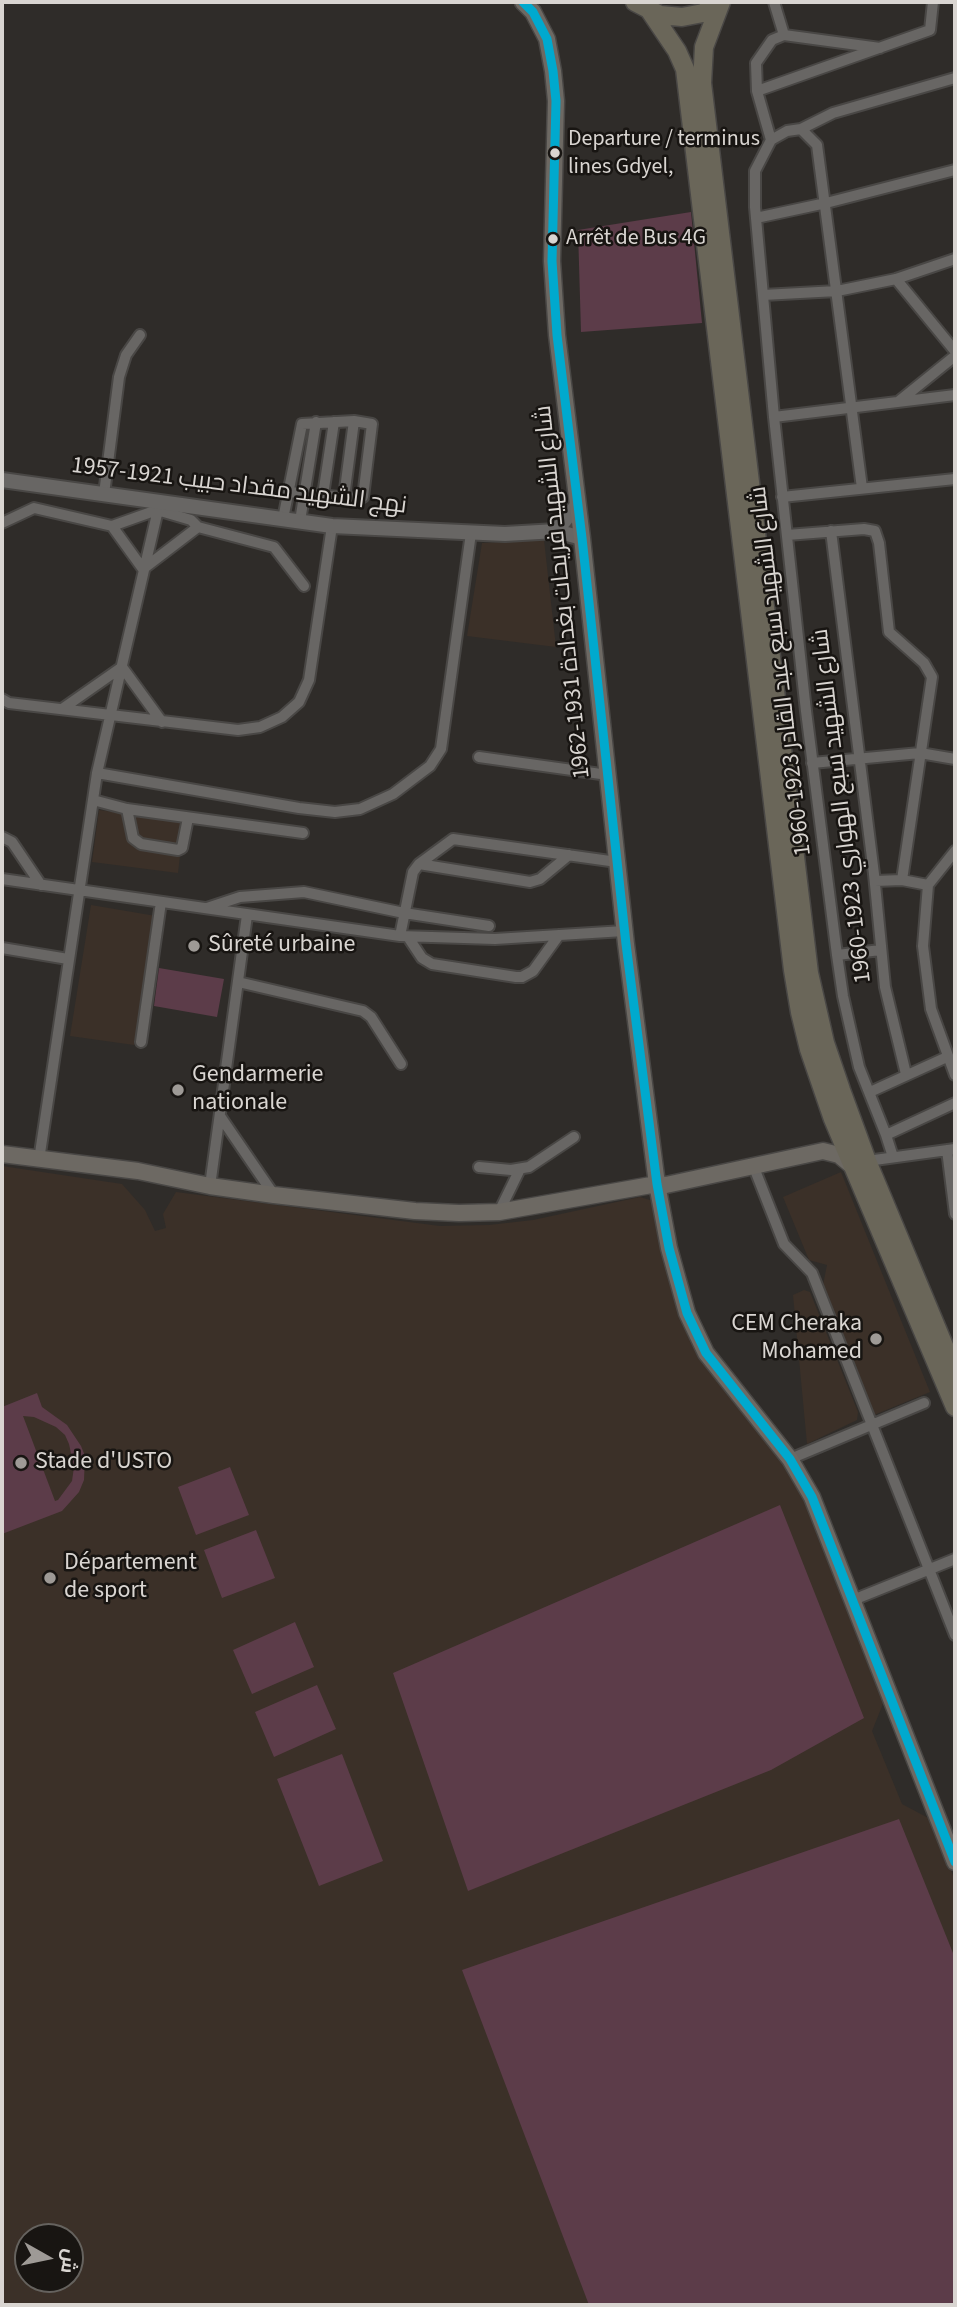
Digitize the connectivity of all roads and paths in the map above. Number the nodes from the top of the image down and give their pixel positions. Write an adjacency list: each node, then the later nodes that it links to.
1 (523, 2): 37 (main road, شارع الشهيد فريحات بغدادة 1931-1962)
2 (721, 2): 5 (highway); 108 (highway)
3 (774, 2): 6 (street)
4 (933, 2): 7 (street)
5 (642, 7): 100 (highway)
6 (785, 35): 7 (street); 9 (street)
7 (880, 48): 9 (street)
8 (955, 78): 10 (street)
9 (757, 90): 11 (street)
10 (801, 129): 11 (street); 13 (street)
11 (771, 139): 14 (street, شارع الشهيد سبع عبد القادر 1923-1960)
12 (955, 170): 13 (street)
13 (826, 204): 14 (street); 17 (street)
14 (756, 218): 18 (street, شارع الشهيد سبع عبد القادر 1923-1960)
15 (955, 259): 16 (street)
16 (896, 279): 17 (street); 20 (street)
17 (837, 291): 18 (street); 23 (street)
18 (763, 295): 24 (street, شارع الشهيد سبع عبد القادر 1923-1960)
19 (140, 335): 32 (street)
20 (955, 354): 22 (street)
21 (955, 395): 22 (street)
22 (898, 402): 23 (street)
23 (852, 408): 24 (street); 30 (street)
24 (774, 417): 36 (street, شارع الشهيد سبع عبد القادر 1923-1960)
25 (355, 421): 27 (street); 35 (street); 35 (street)
26 (316, 422): 27 (street); 31 (street); 33 (street)
27 (334, 422): 34 (street)
28 (955, 479): 30 (street)
29 (2, 480): 32 (street, نهج الشهيد مقداد حبيب 1921-1957)
30 (862, 488): 36 (street)
31 (290, 492): 33 (street); 39 (street)
32 (104, 494): 38 (street, نهج الشهيد مقداد حبيب 1921-1957)
33 (305, 494): 34 (street); 40 (street)
34 (323, 495): 35 (street)
35 (344, 497)
36 (782, 497): 48 (street, شارع الشهيد سبع عبد القادر 1923-1960)
37 (578, 504): 45 (street); 49 (main road, شارع الشهيد فريحات بغدادة 1931-1962)
38 (159, 505): 39 (street, نهج الشهيد مقداد حبيب 1921-1957); 42 (street); 44 (street); 50 (street)
39 (283, 519): 40 (street, نهج الشهيد مقداد حبيب 1921-1957)
40 (299, 521): 43 (street, نهج الشهيد مقداد حبيب 1921-1957)
41 (2, 523): 42 (street)
42 (112, 526): 50 (street)
43 (332, 526): 47 (street, نهج الشهيد مقداد حبيب 1921-1957); 56 (street)
44 (198, 527): 50 (street); 51 (street)
45 (556, 531): 47 (street, نهج الشهيد مقداد حبيب 1921-1957); 49 (street, نهج الشهيد مقداد حبيب 1921-1957)
46 (831, 531): 48 (street); 57 (street); 59 (street, شارع الشهيد سبع الهواري 1923-1960)
47 (471, 533): 62 (street)
48 (787, 535): 61 (street, شارع الشهيد سبع عبد القادر 1923-1960)
49 (582, 538): 63 (main road, شارع الشهيد فريحات بغدادة 1931-1962)
50 (144, 569): 52 (street)
51 (304, 586)
52 (122, 667): 54 (street); 55 (street); 56 (street)
53 (2, 699): 54 (street)
54 (62, 709): 55 (street)
55 (110, 716): 56 (street); 62 (street)
56 (162, 722)
57 (920, 753): 59 (street); 60 (street); 74 (street)
58 (479, 757): 63 (street)
59 (860, 758): 61 (street); 75 (street, شارع الشهيد سبع الهواري 1923-1960)
60 (955, 759)
61 (812, 764): 89 (street, شارع الشهيد سبع عبد القادر 1923-1960)
62 (97, 773): 64 (street)
63 (608, 775): 71 (main road, شارع الشهيد فريحات بغدادة 1931-1962)
64 (93, 800): 65 (street); 78 (street)
65 (127, 809): 66 (street); 66 (street)
66 (188, 818): 67 (street)
67 (303, 833)
68 (2, 837): 76 (street)
69 (955, 851): 77 (street)
70 (569, 855): 71 (street); 72 (street); 72 (street)
71 (617, 862): 84 (main road, شارع الشهيد فريحات بغدادة 1931-1962)
72 (419, 864): 81 (street)
73 (2, 879): 76 (street)
74 (902, 880): 75 (street); 77 (street)
75 (875, 881): 88 (street, شارع الشهيد سبع الهواري 1923-1960)
76 (41, 885): 78 (street)
77 (928, 885): 93 (street)
78 (79, 890): 79 (street); 90 (street)
79 (161, 902): 80 (street); 92 (street)
80 (205, 909): 81 (street); 82 (street)
81 (404, 913): 83 (street); 86 (street)
82 (247, 915): 86 (street); 91 (street)
83 (489, 926)
84 (624, 931): 85 (street); 111 (main road, شارع الشهيد فريحات بغدادة 1931-1962)
85 (559, 935): 86 (street); 86 (street)
86 (404, 937)
87 (2, 948): 90 (street)
88 (881, 950): 89 (street); 95 (street, شارع الشهيد سبع الهواري 1923-1960)
89 (837, 956): 97 (street, شارع الشهيد سبع عبد القادر 1923-1960)
90 (68, 959): 106 (street)
91 (238, 982): 94 (street); 99 (street)
92 (141, 1042)
93 (947, 1057): 95 (street); 96 (street)
94 (401, 1064)
95 (906, 1074): 97 (street)
96 (955, 1075)
97 (870, 1092): 101 (street, شارع الشهيد سبع عبد القادر 1923-1960)
98 (955, 1103): 101 (street)
99 (220, 1116): 112 (street); 113 (street)
100 (833, 1119): 107 (main road); 108 (highway)
101 (886, 1135): 105 (street, شارع الشهيد سبع عبد القادر 1923-1960)
102 (574, 1137): 110 (street)
103 (951, 1150): 105 (street); 115 (street)
104 (2, 1154): 106 (main road)
105 (893, 1157): 108 (street)
106 (38, 1160): 112 (main road)
107 (752, 1161): 108 (main road); 111 (main road); 119 (street)
108 (859, 1163): 116 (highway); 118 (highway)
109 (479, 1167): 110 (street)
110 (520, 1169): 114 (street)
111 (657, 1184): 114 (main road); 120 (main road, شارع الشهيد فريحات بغدادة 1931-1962)
112 (209, 1186): 113 (main road)
113 (274, 1195): 114 (main road)
114 (499, 1212)
115 (955, 1214)
116 (955, 1372)
117 (923, 1404): 119 (street)
118 (955, 1407)
119 (872, 1425): 120 (street); 122 (street)
120 (790, 1459): 123 (main road, شارع الشهيد فريحات بغدادة 1931-1962)
121 (955, 1559): 122 (street)
122 (929, 1569): 123 (street); 124 (street)
123 (853, 1600): 125 (main road, شارع الشهيد فريحات بغدادة 1931-1962)
124 (955, 1635)
125 (955, 1862)

